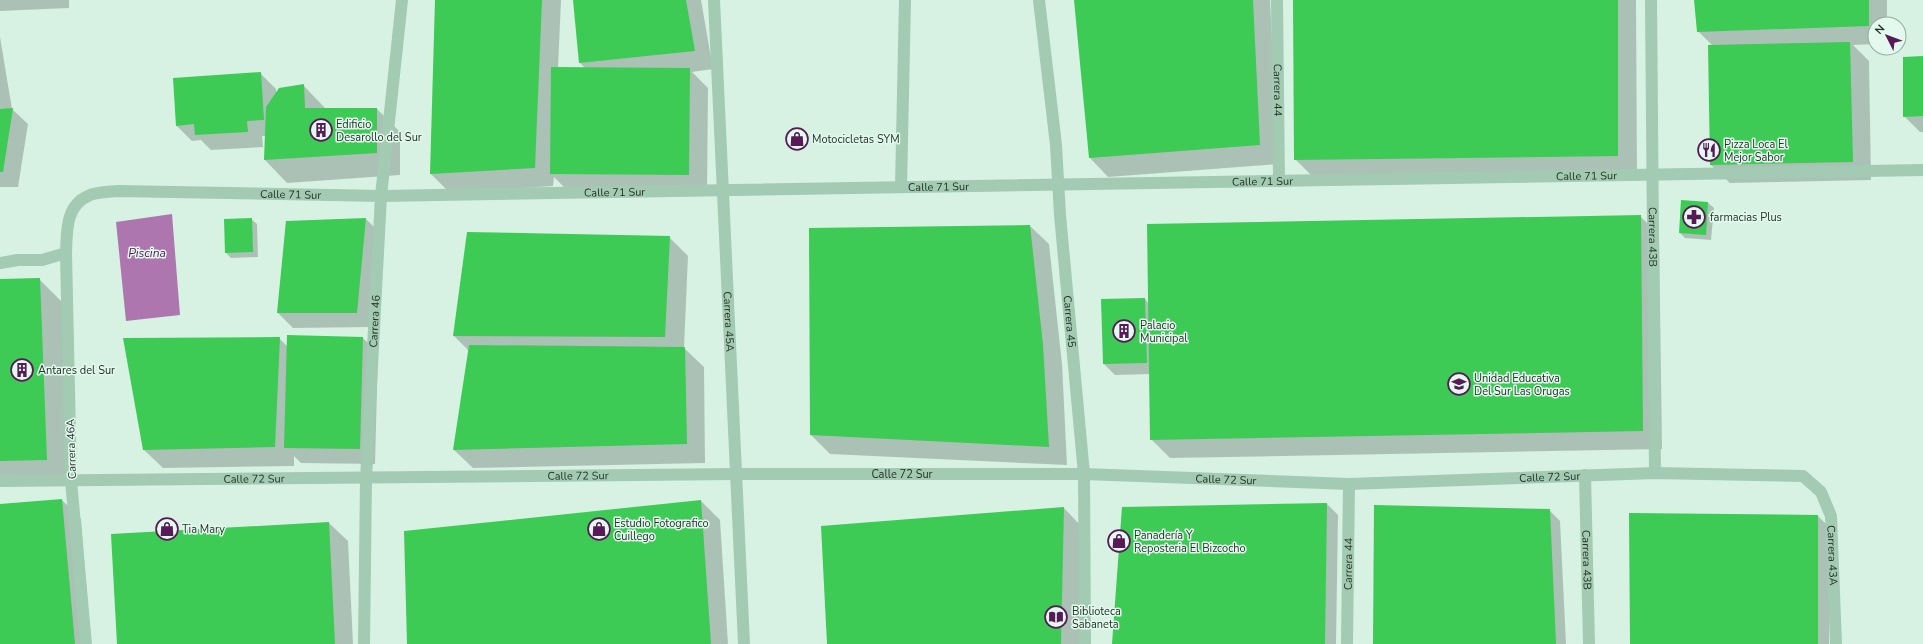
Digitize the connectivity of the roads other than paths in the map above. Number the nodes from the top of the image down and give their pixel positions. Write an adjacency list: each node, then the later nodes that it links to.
1 (402, 0): 13 (street, Carrera 46)
2 (714, 0): 12 (street, Carrera 45A)
3 (905, 0): 11 (street)
4 (1039, 0): 10 (street, Carrera 45)
5 (1277, 0): 9 (street, Carrera 44)
6 (1651, 0): 8 (street, Carrera 43B)
7 (1923, 170): 8 (street, Calle 71 Sur)
8 (1653, 174): 9 (street, Calle 71 Sur); 16 (street, Carrera 43B)
9 (1279, 181): 10 (street, Calle 71 Sur)
10 (1058, 184): 11 (street, Calle 71 Sur); 18 (street, Carrera 45)
11 (901, 187): 12 (street, Calle 71 Sur)
12 (723, 190): 13 (street, Calle 71 Sur); 17 (street, Carrera 45A)
13 (381, 196): 14 (street, Calle 71 Sur); 21 (street, Carrera 46)
14 (66, 254): 15 (street); 23 (street, Carrera 46A)
15 (0, 263)
16 (1655, 473): 19 (street, Calle 72 Sur); 20 (street, Calle 72 Sur)
17 (736, 474): 18 (street, Calle 72 Sur); 21 (street, Calle 72 Sur); 27 (street, Carrera 45A)
18 (1084, 474): 24 (street, Calle 72 Sur); 28 (street, Carrera 45)
19 (1585, 475): 24 (street, Calle 72 Sur); 30 (street, Carrera 43B)
20 (1803, 476): 31 (street, Carrera 43A)
21 (366, 479): 23 (street, Calle 72 Sur); 26 (street, Carrera 46)
22 (0, 481): 23 (street, Calle 72 Sur)
23 (72, 481): 25 (street, Carrera 46A)
24 (1349, 484): 29 (street, Carrera 44)
25 (86, 644)
26 (364, 644)
27 (744, 644)
28 (1085, 644)
29 (1347, 644)
30 (1589, 644)
31 (1836, 644)

